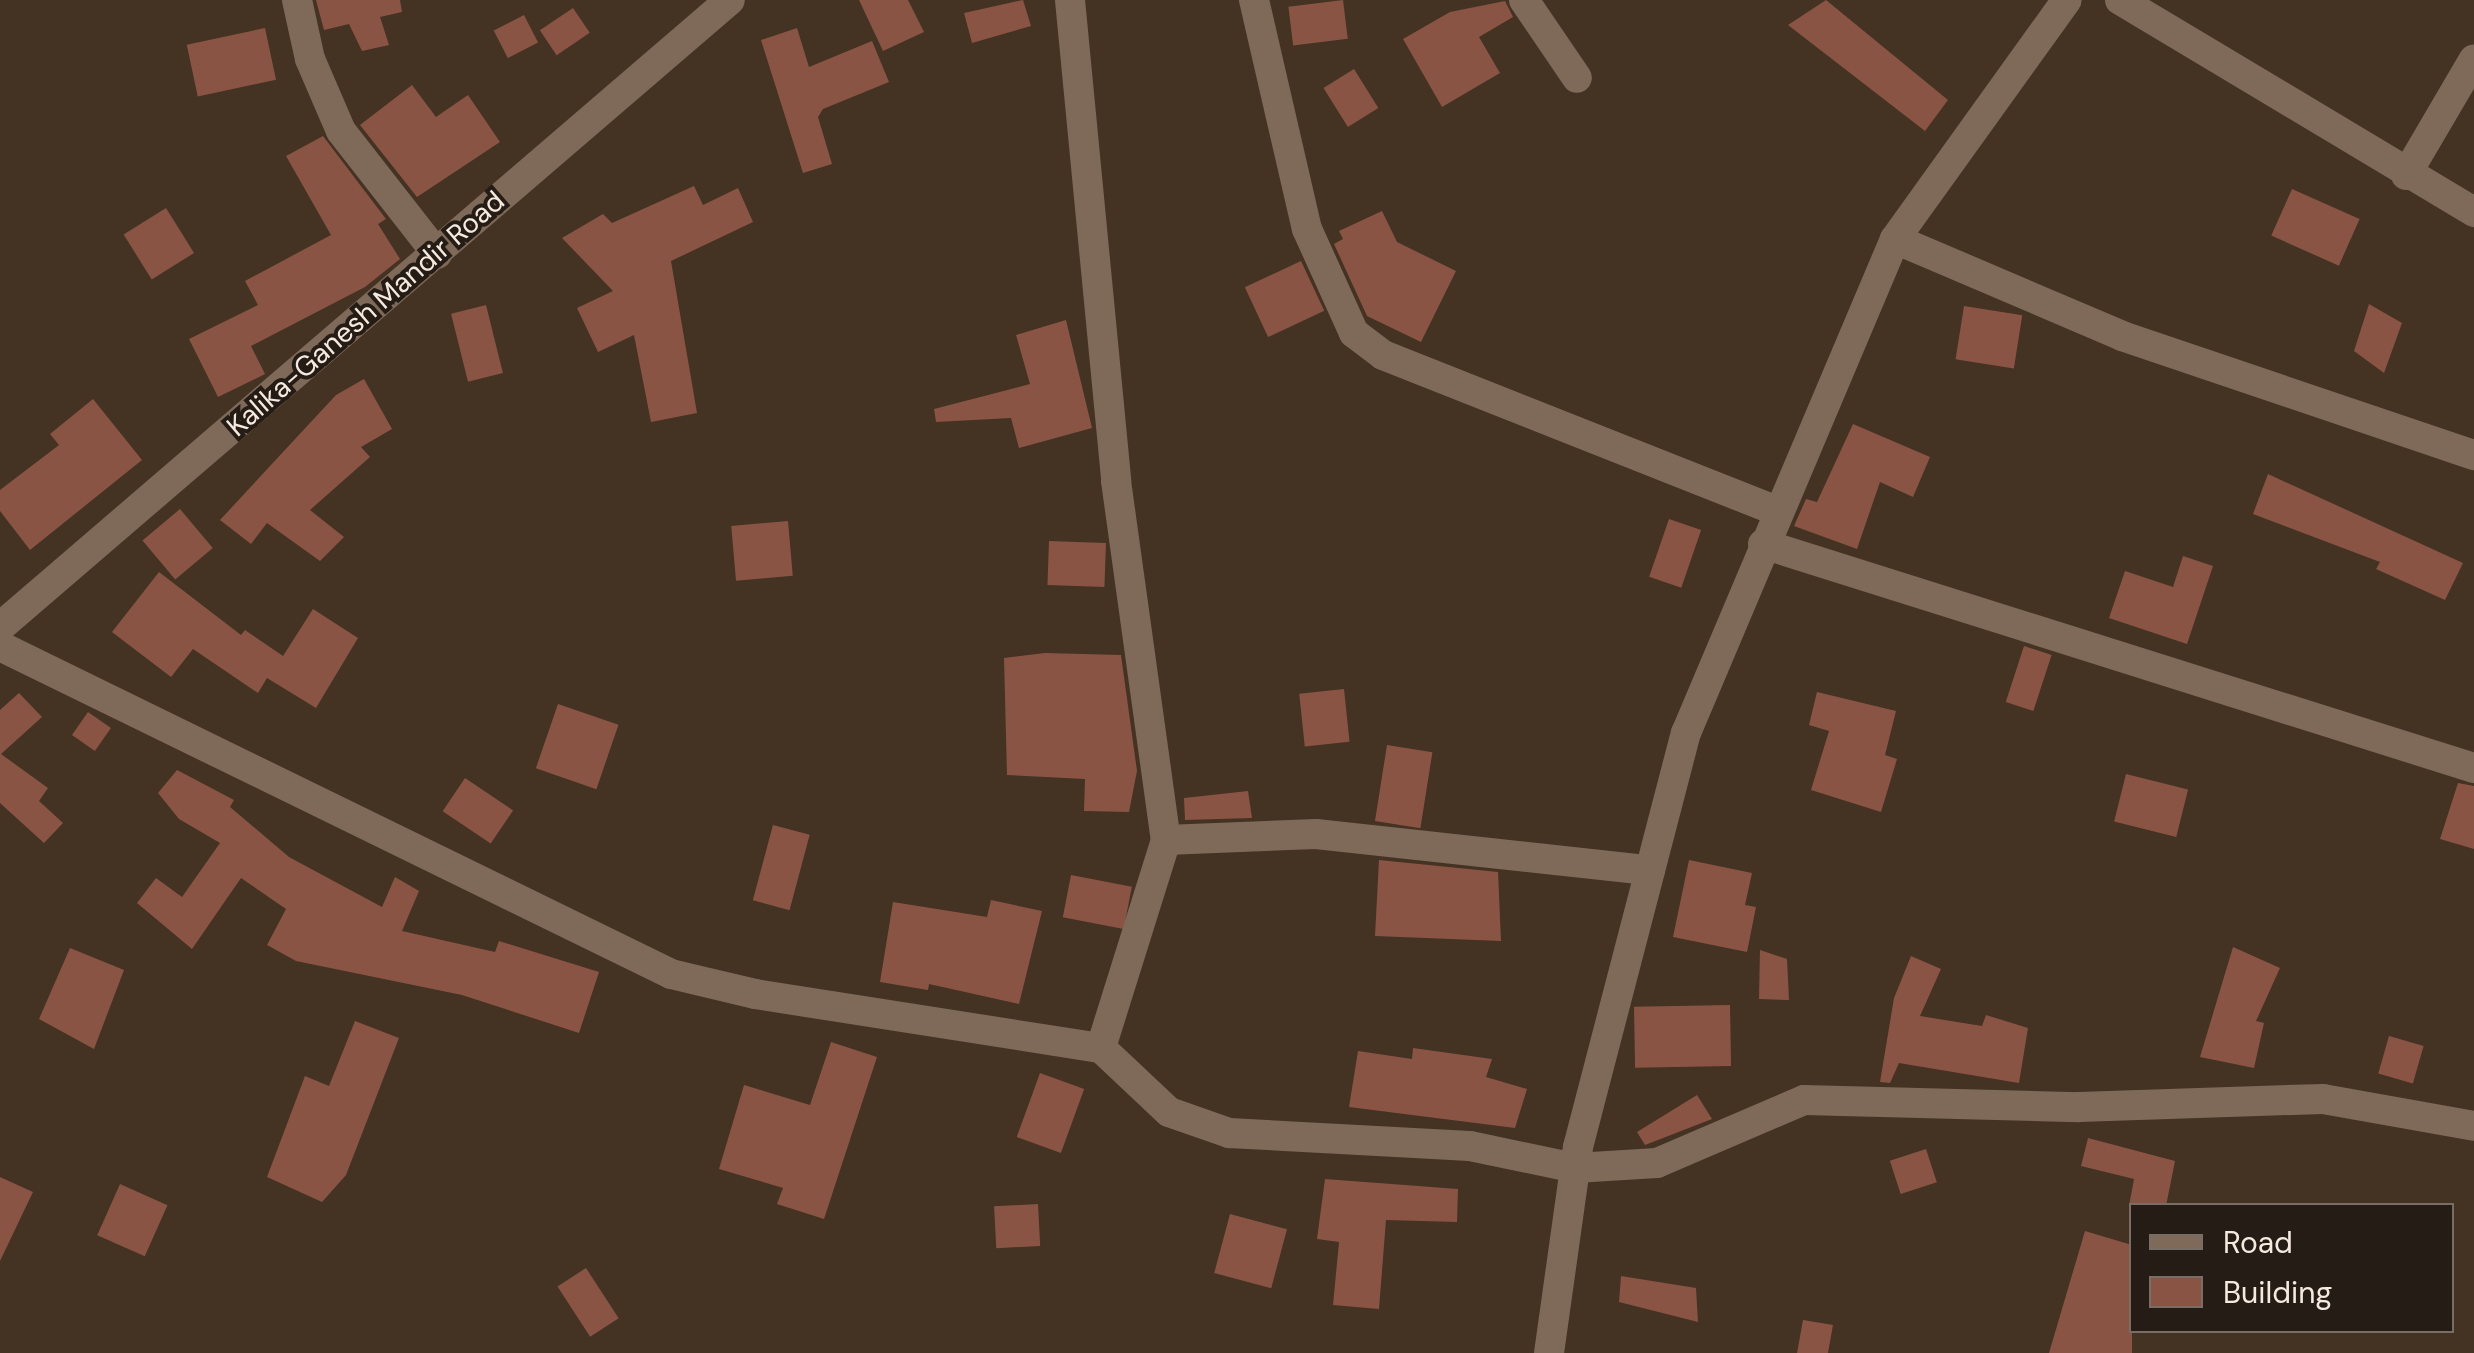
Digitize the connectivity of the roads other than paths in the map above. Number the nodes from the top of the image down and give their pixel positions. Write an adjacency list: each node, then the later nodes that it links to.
1 (297, 0): 13 (street)
2 (730, 0): 13 (street, Kalika-Ganesh Mandir Road)
3 (1070, 0): 20 (street)
4 (1254, 0): 15 (street)
5 (1524, 0): 9 (street)
6 (2068, 0): 12 (street)
7 (2120, 0): 10 (street)
8 (2474, 59): 10 (street)
9 (1577, 78)
10 (2406, 174): 11 (street)
11 (2474, 212)
12 (1895, 239): 14 (street); 15 (street)
13 (437, 254): 17 (street, Kalika-Ganesh Mandir Road)
14 (2474, 455)
15 (1776, 512): 16 (street)
16 (1763, 544): 19 (street); 21 (street)
17 (0, 627)
18 (0, 646): 22 (street)
19 (2474, 768)
20 (1166, 840): 21 (street); 22 (street)
21 (1650, 870): 24 (street)
22 (1101, 1048): 24 (street)
23 (2474, 1126): 24 (street)
24 (1575, 1168): 25 (street)
25 (1548, 1353)

